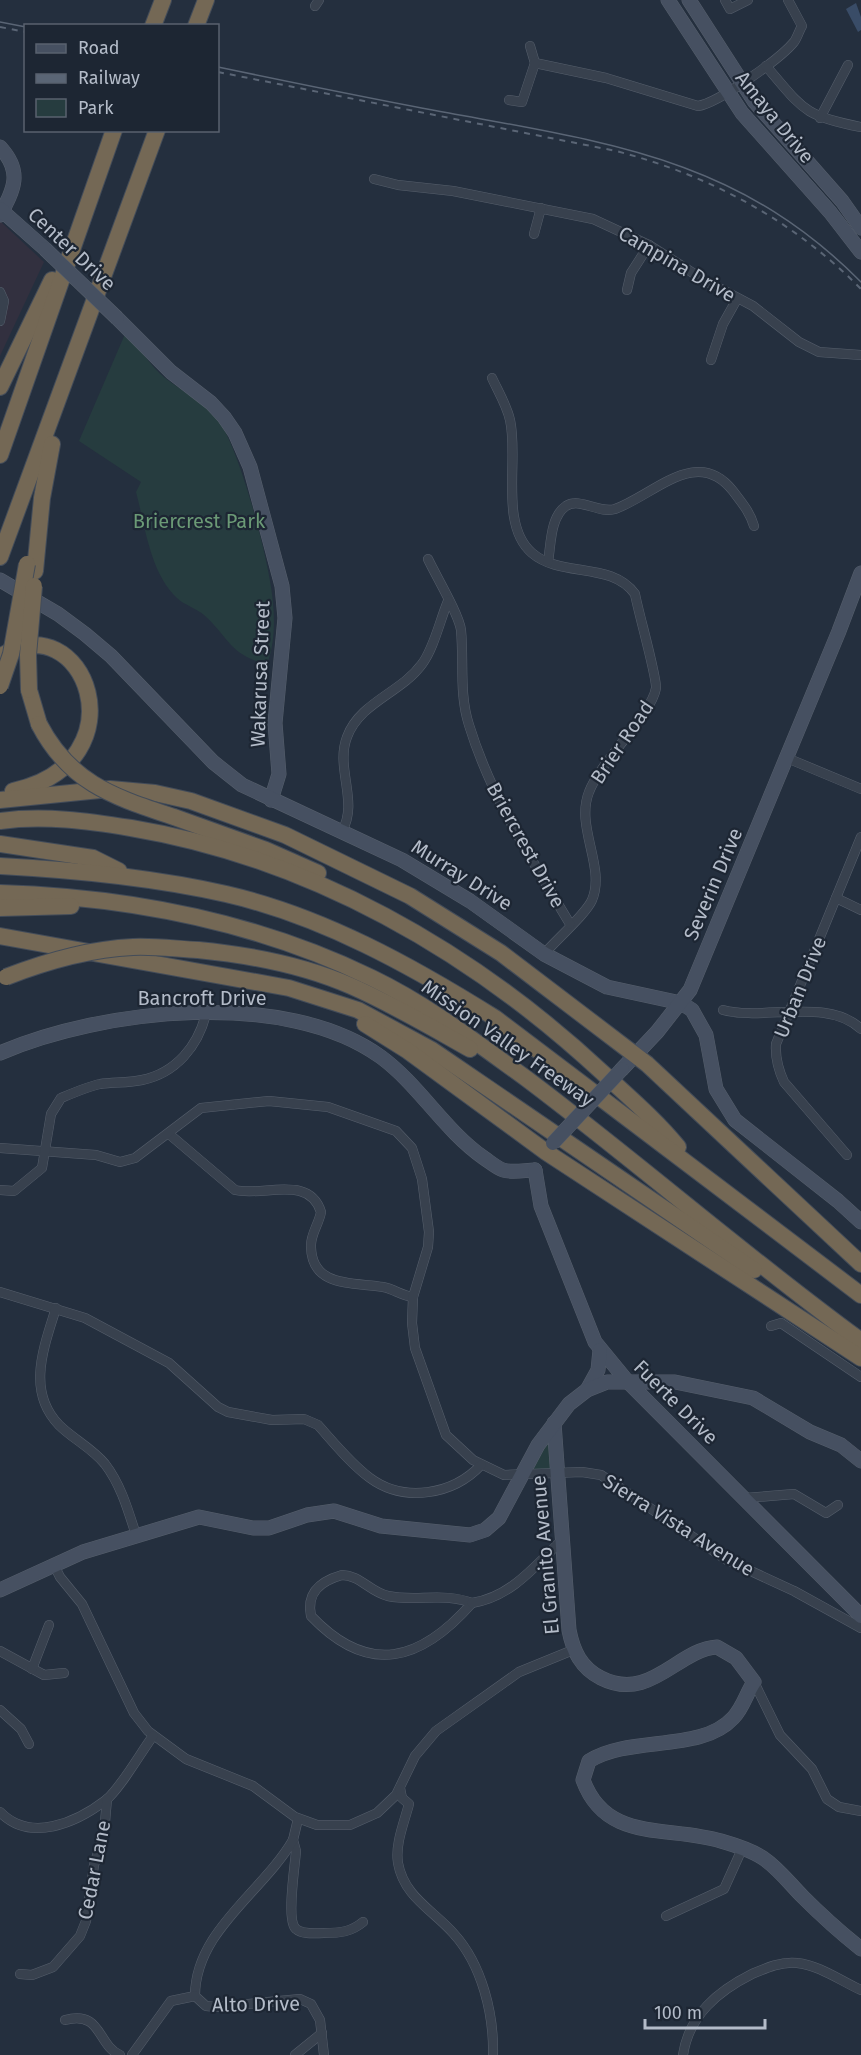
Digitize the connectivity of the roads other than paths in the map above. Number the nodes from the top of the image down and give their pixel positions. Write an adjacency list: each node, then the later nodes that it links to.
1 (163, 0): 8 (highway)
2 (206, 0): 9 (highway)
3 (668, 0): 15 (main road, Amaya Drive)
4 (689, 0): 14 (main road, Amaya Drive)
5 (725, 0): 6 (street)
6 (748, 0)
7 (788, 0): 13 (street)
8 (154, 24)
9 (197, 24)
10 (530, 46): 11 (street)
11 (535, 63): 15 (street); 16 (street)
12 (848, 65): 17 (street)
13 (766, 66): 14 (street); 17 (street)
14 (742, 83): 15 (street); 26 (main road, Amaya Drive)
15 (727, 91): 29 (main road, Amaya Drive)
16 (509, 100)
17 (820, 118): 18 (street)
18 (861, 127)
19 (156, 132): 37 (highway)
20 (113, 134): 25 (highway)
21 (0, 147): 24 (main road)
22 (374, 180): 23 (street, Campina Drive)
23 (541, 208): 27 (street); 28 (street, Campina Drive)
24 (1, 212): 33 (main road, Center Drive, bridge)
25 (84, 214): 39 (highway); 40 (highway)
26 (861, 228)
27 (534, 234)
28 (649, 245): 30 (street); 32 (street, Campina Drive)
29 (861, 252)
30 (627, 290)
31 (0, 292): 34 (street)
32 (737, 299): 35 (street, Campina Drive); 36 (street)
33 (117, 318): 54 (main road, Wakarusa Street)
34 (0, 321)
35 (861, 355)
36 (711, 360)
37 (73, 362): 42 (highway); 45 (highway)
38 (492, 378): 44 (street, Brier Road)
39 (0, 387)
40 (0, 455)
41 (754, 526): 44 (street)
42 (0, 558)
43 (428, 559): 48 (street, Briercrest Drive)
44 (548, 562): 68 (street, Brier Road)
45 (31, 568): 50 (highway, bridge); 67 (highway, bridge)
46 (861, 573): 51 (main road, Severin Drive)
47 (0, 580): 54 (main road, Murray Drive)
48 (448, 601): 57 (street); 68 (street, Briercrest Drive)
49 (0, 657): 53 (highway)
50 (0, 686)
51 (787, 758): 52 (street); 75 (main road, Severin Drive)
52 (861, 789)
53 (0, 794)
54 (271, 800): 57 (main road, Murray Drive)
55 (0, 801): 81 (highway)
56 (0, 821): 67 (highway)
57 (342, 831): 72 (main road, Murray Drive)
58 (861, 837): 63 (street, Urban Drive)
59 (0, 844): 61 (highway)
60 (0, 866): 61 (highway, Mission Valley Freeway)
61 (130, 876): 88 (highway, Mission Valley Freeway)
62 (0, 893): 64 (highway, Mission Valley Freeway)
63 (836, 898): 66 (street); 77 (street, Urban Drive)
64 (122, 904): 65 (highway); 82 (highway, Mission Valley Freeway)
65 (0, 908)
66 (861, 910)
67 (396, 920): 88 (highway)
68 (570, 924): 72 (street, Brier Road)
69 (0, 936): 71 (highway)
70 (0, 942): 71 (highway)
71 (67, 949): 74 (highway)
72 (544, 954): 75 (main road, Murray Drive)
73 (3, 978): 82 (highway, bridge)
74 (249, 982): 84 (highway); 98 (highway)
75 (681, 1003): 81 (main road, Severin Drive); 91 (main road)
76 (723, 1010): 77 (street)
77 (790, 1011): 79 (street); 87 (street, Urban Drive)
78 (206, 1014): 80 (main road, Bancroft Drive); 86 (street); 89 (main road, Bancroft Drive)
79 (861, 1029)
80 (0, 1053)
81 (636, 1055): 84 (main road, Severin Drive, bridge); 92 (highway)
82 (531, 1083): 98 (highway, Mission Valley Freeway)
83 (169, 1134): 86 (street, Sierra Vista Avenue); 95 (street); 95 (street, Sierra Vista Avenue)
84 (549, 1147): 89 (main road, Severin Drive); 101 (highway)
85 (0, 1148): 86 (street, Sierra Vista Avenue)
86 (46, 1152): 90 (street)
87 (847, 1155)
88 (696, 1169): 94 (highway, Mission Valley Freeway)
89 (535, 1170): 100 (main road, Fuerte Drive)
90 (0, 1190)
91 (861, 1222)
92 (861, 1264)
93 (0, 1292): 96 (street)
94 (861, 1295)
95 (413, 1298): 107 (street, Sierra Vista Avenue)
96 (56, 1308): 107 (street); 112 (street)
97 (771, 1326): 102 (street)
98 (840, 1326): 99 (highway, Mission Valley Freeway)
99 (861, 1341)
100 (600, 1350): 103 (main road, Fuerte Drive); 104 (main road)
101 (861, 1358)
102 (861, 1377)
103 (627, 1381): 104 (main road); 106 (main road); 110 (main road, Fuerte Drive)
104 (587, 1390): 105 (main road)
105 (554, 1423): 108 (main road, El Granito Avenue); 109 (main road)
106 (861, 1461)
107 (481, 1465): 109 (street, Sierra Vista Avenue)
108 (557, 1472): 109 (street, Sierra Vista Avenue); 113 (main road, El Granito Avenue); 119 (street, Sierra Vista Avenue)
109 (521, 1475): 112 (main road)
110 (745, 1498): 111 (street); 117 (main road, Fuerte Drive)
111 (838, 1505)
112 (136, 1535): 114 (main road)
113 (562, 1540): 116 (street); 120 (main road, El Granito Avenue)
114 (54, 1565): 115 (main road); 126 (street)
115 (0, 1590)
116 (472, 1603): 116 (street)
117 (861, 1616)
118 (49, 1625): 122 (street)
119 (861, 1628)
120 (573, 1650): 124 (main road, El Granito Avenue); 128 (street)
121 (0, 1651): 122 (street)
122 (32, 1669): 123 (street)
123 (64, 1673)
124 (753, 1682): 130 (street, El Granito Avenue); 134 (main road)
125 (0, 1710): 127 (street)
126 (153, 1736): 129 (street); 132 (street)
127 (29, 1744)
128 (400, 1788): 132 (street); 147 (street)
129 (107, 1800): 131 (street); 138 (street, Cedar Lane)
130 (861, 1811)
131 (0, 1812)
132 (298, 1819): 133 (street, Alto Drive)
133 (293, 1840): 136 (street, Alto Drive); 140 (street, Alto Drive)
134 (742, 1849): 135 (street); 137 (main road)
135 (666, 1916)
136 (363, 1922)
137 (861, 1949)
138 (20, 1974)
139 (861, 1990): 148 (street)
140 (195, 1996): 142 (street, Alto Drive); 144 (street)
141 (65, 2020): 143 (street)
142 (322, 2033): 145 (street); 146 (street, Alto Drive)
143 (120, 2055)
144 (132, 2055)
145 (295, 2055)
146 (324, 2055)
147 (493, 2055)
148 (682, 2055)

